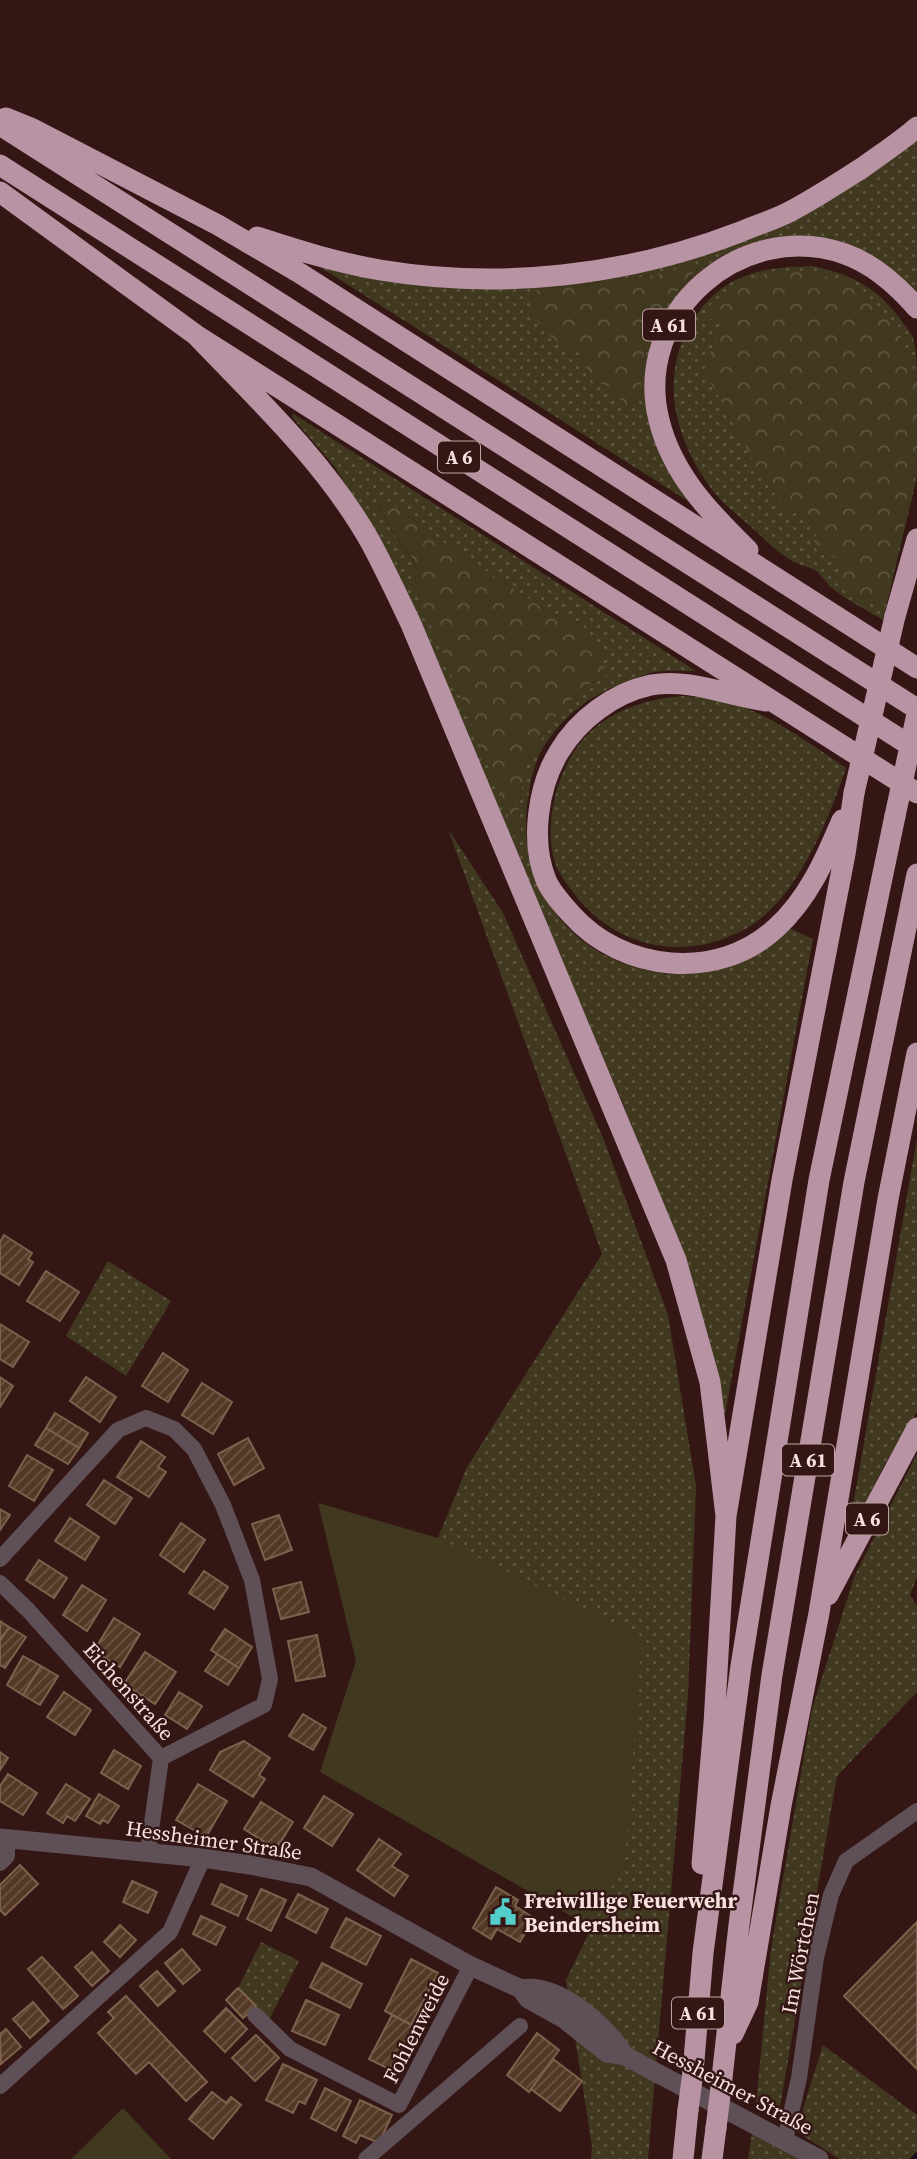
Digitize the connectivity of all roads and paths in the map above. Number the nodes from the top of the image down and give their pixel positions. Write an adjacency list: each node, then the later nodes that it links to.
1 (0, 116): 6 (highway)
2 (0, 125): 13 (highway, A 6)
3 (917, 127): 6 (highway)
4 (0, 165): 14 (highway, A 6)
5 (0, 192): 8 (highway)
6 (218, 225): 10 (highway)
7 (917, 307): 10 (highway, A 61)
8 (196, 335): 12 (highway); 20 (highway, A 61)
9 (917, 539): 15 (highway, bridge)
10 (776, 578): 11 (highway)
11 (917, 668)
12 (773, 702): 15 (highway); 16 (highway)
13 (917, 711): 30 (highway, A 61, bridge)
14 (917, 750)
15 (854, 793): 20 (highway, A 61)
16 (917, 793)
17 (917, 874): 34 (highway, A 61)
18 (917, 1054): 23 (highway)
19 (917, 1427): 23 (highway, A 6)
20 (726, 1516): 30 (highway, A 61)
21 (0, 1559): 24 (street)
22 (0, 1583): 24 (street, Eichenstraße)
23 (819, 1613): 34 (highway)
24 (161, 1758): 27 (street, Eichenstraße)
25 (917, 1811): 38 (street, Im Wörtchen)
26 (4, 1838): 27 (street, Hessheimer Straße); 29 (street)
27 (148, 1852): 28 (street, Hessheimer Straße)
28 (203, 1858): 31 (street, Hessheimer Straße); 35 (street)
29 (0, 1863)
30 (703, 1953): 40 (highway, A 61, bridge)
31 (471, 1966): 36 (street, Fohlenweide); 38 (street, Hessheimer Straße)
32 (255, 2015): 36 (street, Fohlenweide)
33 (520, 2026): 37 (street)
34 (725, 2050): 41 (highway, A 61, bridge)
35 (0, 2086)
36 (406, 2093): 37 (street)
37 (417, 2115): 39 (street)
38 (785, 2140): 42 (street, Hessheimer Straße)
39 (366, 2159)
40 (683, 2159)
41 (712, 2159)
42 (819, 2159)

